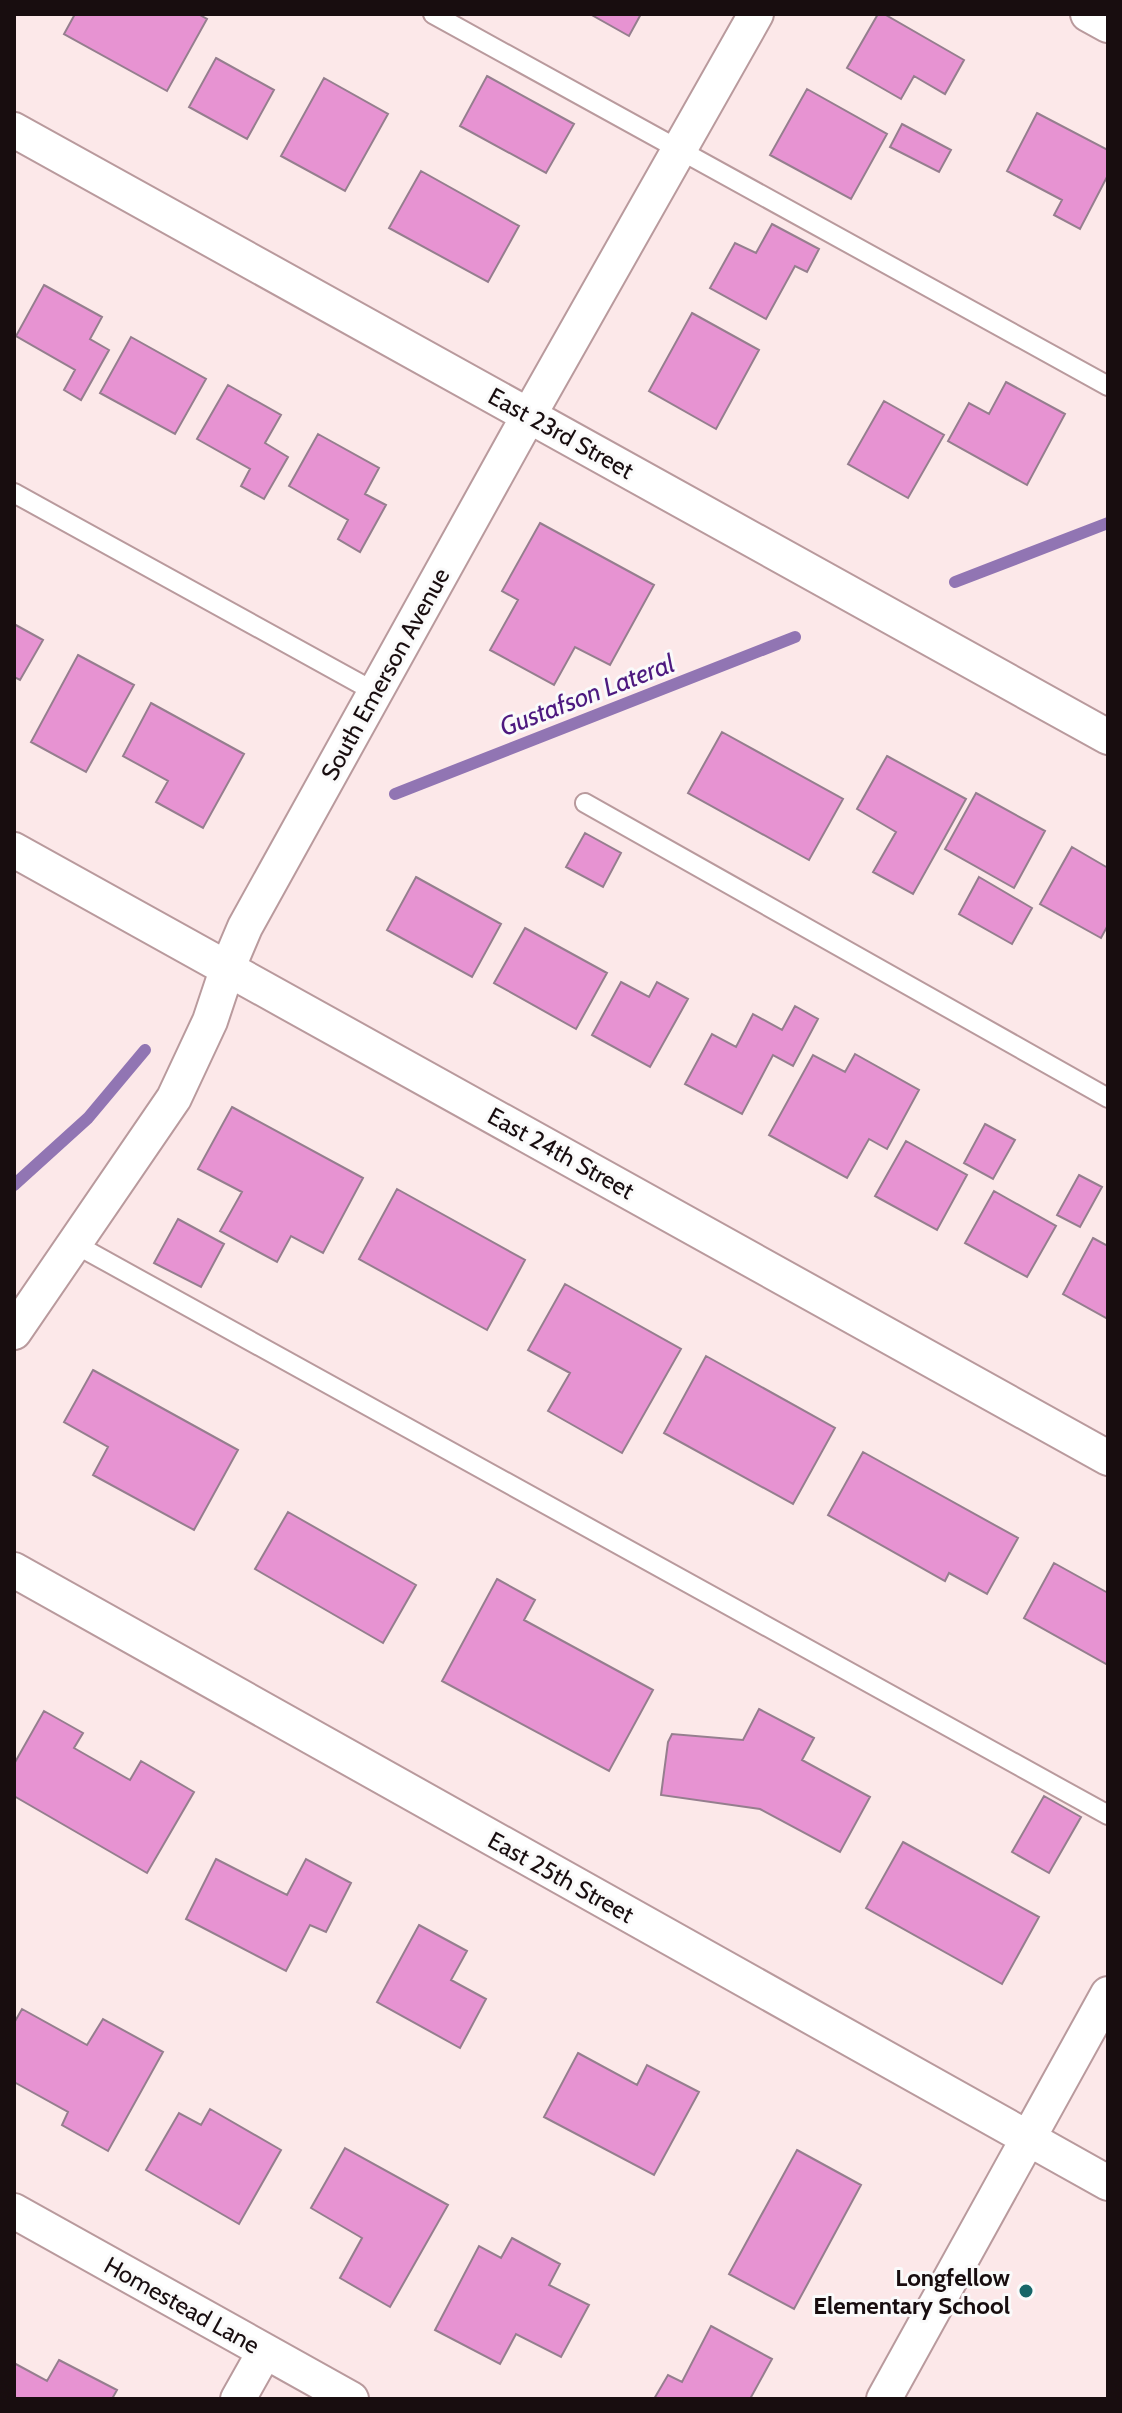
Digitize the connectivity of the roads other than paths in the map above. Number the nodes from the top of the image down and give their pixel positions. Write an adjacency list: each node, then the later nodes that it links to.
1 (433, 14): 6 (lane)
2 (756, 14): 6 (street, South Emerson Avenue)
3 (1088, 14): 4 (street)
4 (1108, 25)
5 (14, 130): 8 (street, East 23rd Street)
6 (680, 148): 7 (lane); 8 (street, South Emerson Avenue)
7 (1108, 386)
8 (529, 415): 10 (street, South Emerson Avenue); 11 (street, East 23rd Street)
9 (14, 493): 10 (lane)
10 (375, 692): 14 (street, South Emerson Avenue)
11 (1108, 737)
12 (585, 803): 15 (lane)
13 (14, 850): 14 (street, East 24th Street)
14 (228, 967): 16 (street, South Emerson Avenue); 18 (street, East 24th Street)
15 (1108, 1098)
16 (73, 1243): 17 (street, South Emerson Avenue); 20 (lane)
17 (14, 1332)
18 (1108, 1458)
19 (14, 1570): 22 (street, East 25th Street)
20 (1108, 1815)
21 (1108, 1994): 22 (street)
22 (1026, 2138): 23 (street, East 25th Street); 28 (street)
23 (1108, 2183)
24 (14, 2211): 25 (street, Homestead Lane)
25 (265, 2351): 26 (street); 27 (street, Homestead Lane)
26 (238, 2399)
27 (351, 2399)
28 (884, 2399)

